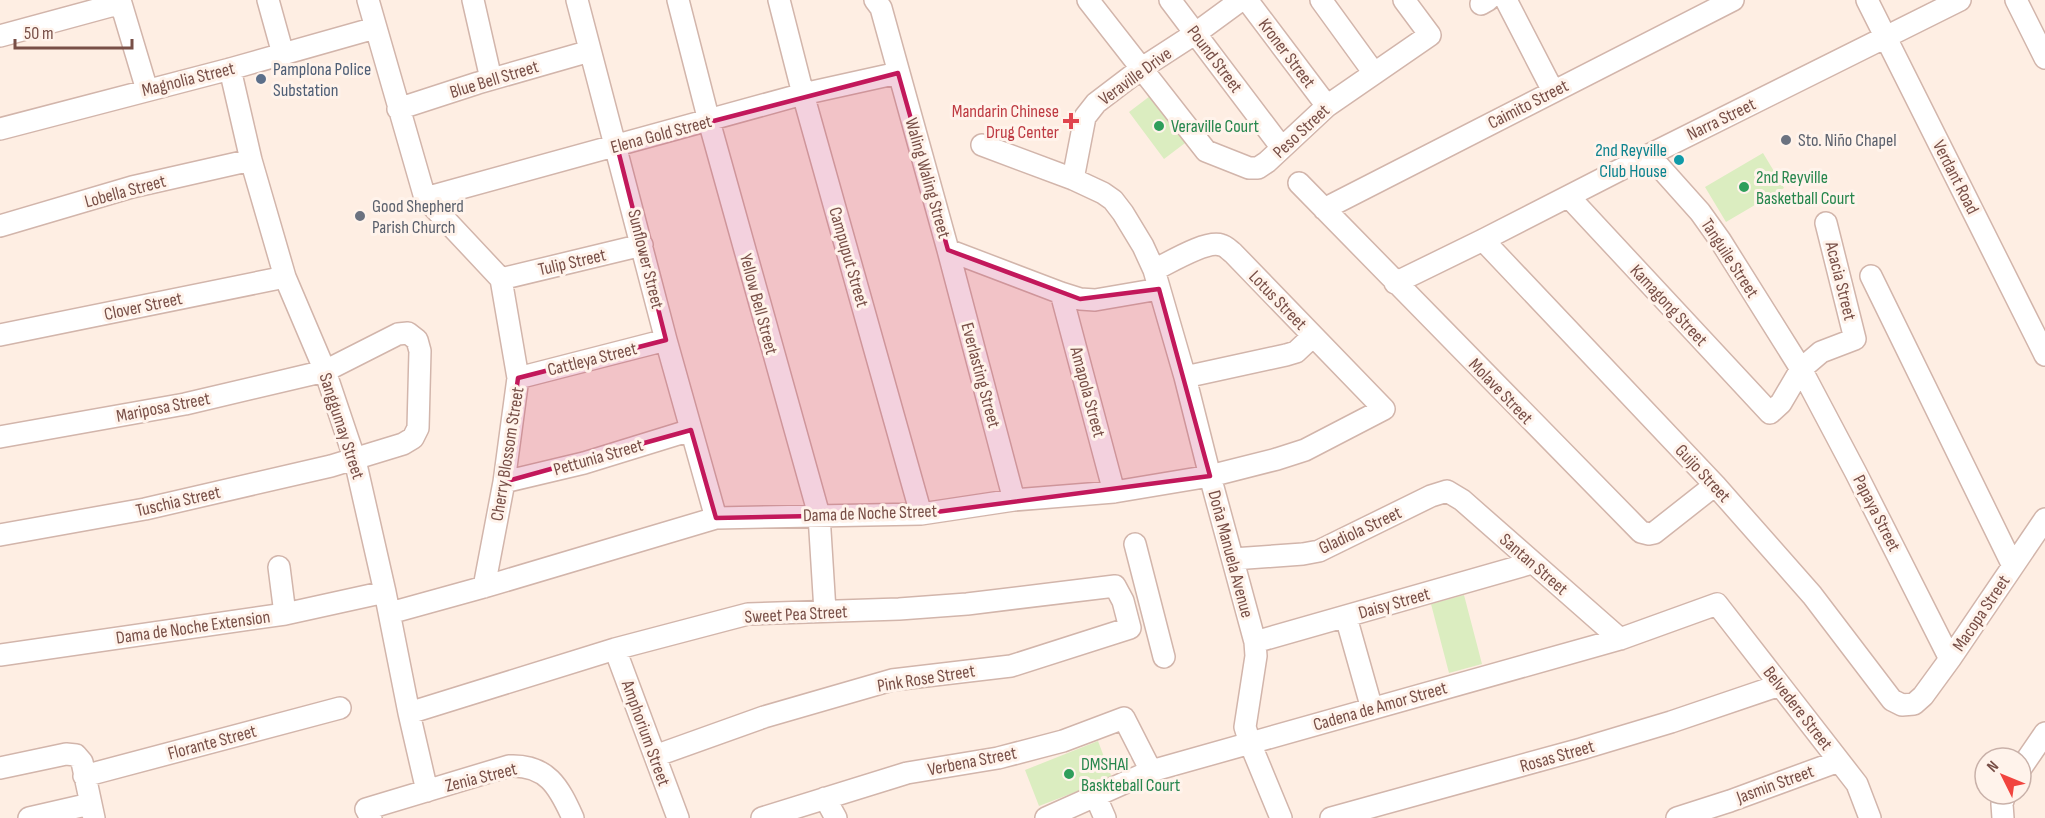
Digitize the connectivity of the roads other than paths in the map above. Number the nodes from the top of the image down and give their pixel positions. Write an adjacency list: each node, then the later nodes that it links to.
1 (268, 0): 25 (street)
2 (368, 0): 20 (street)
3 (473, 0): 31 (street)
4 (577, 0): 24 (street, Sunflower Street)
5 (678, 0): 37 (street, Yellow Bell Street)
6 (779, 0): 34 (street, Campuput Street)
7 (875, 0): 29 (street, Waling Waling Street)
8 (1088, 0): 27 (street, Peso Street)
9 (1170, 0): 21 (street, Pound Street)
10 (1241, 0): 21 (street, Veraville Drive)
11 (1247, 0): 35 (street, Kroner Street)
12 (1321, 0): 30 (street)
13 (1404, 0): 30 (street, Peso Street)
14 (1506, 0): 33 (street)
15 (1733, 0): 33 (street, Caimito Street)
16 (1867, 0): 23 (street, Verdant Road)
17 (1960, 0): 23 (street, Narra Street)
18 (2016, 0): 26 (street)
19 (120, 3): 22 (street); 32 (street)
20 (375, 28): 25 (street, Magnolia Street); 36 (street)
21 (1196, 33): 27 (street, Veraville Drive); 41 (street, Pound Street)
22 (0, 36)
23 (1886, 37): 42 (street, Narra Street); 63 (street, Verdant Road)
24 (590, 51): 31 (street, Blue Bell Street); 40 (street, Sunflower Street)
25 (283, 54): 28 (street, Magnolia Street)
26 (2045, 58)
27 (1142, 68): 41 (street, Peso Street); 44 (street, Veraville Drive)
28 (230, 69): 32 (street, Magnolia Street); 43 (street, Sanggumay Street)
29 (898, 73): 34 (street, Elena Gold Street); 53 (street, Waling Waling Street)
30 (1374, 73): 35 (street, Peso Street)
31 (492, 79): 36 (street, Blue Bell Street)
32 (147, 90): 38 (street, Magnolia Street)
33 (1553, 91): 48 (street, Caimito Street)
34 (803, 94): 37 (street, Elena Gold Street); 78 (street, Campuput Street)
35 (1327, 106): 41 (street, Peso Street)
36 (398, 109): 47 (street)
37 (709, 121): 40 (street, Elena Gold Street); 79 (street, Yellow Bell Street)
38 (0, 129)
39 (982, 145): 44 (street)
40 (616, 146): 47 (street, Elena Gold Street); 52 (street, Sunflower Street)
41 (1281, 148)
42 (1649, 155): 46 (street, Narra Street); 64 (street, Tanguile Street)
43 (251, 160): 50 (street, Lobella Street); 55 (street, Sanggumay Street)
44 (1073, 179): 57 (street)
45 (1299, 183): 48 (street, Molave Street)
46 (1569, 197): 51 (street, Narra Street); 64 (street, Kamagong Street)
47 (425, 198): 56 (street)
48 (1324, 209): 58 (street, Molave Street)
49 (1826, 222): 64 (street, Acacia Street)
50 (0, 226)
51 (1484, 240): 58 (street, Narra Street); 74 (street, Guijo Street)
52 (642, 245): 56 (street, Tulip Street); 62 (street, Sunflower Street)
53 (948, 250): 59 (street, Waling Waling Street); 77 (street, Everlasting Street)
54 (1871, 276): 86 (street)
55 (285, 277): 60 (street, Clover Street); 65 (street, Sanggumay Street)
56 (501, 279): 67 (street, Cherry Blossom Street)
57 (1157, 280): 59 (street, Waling Waling Street); 61 (street, Lotus Street); 66 (street, Doña Manuela Avenue)
58 (1395, 283): 74 (street, Molave Street)
59 (1061, 293): 75 (street, Amapola Street)
60 (0, 335)
61 (1313, 336): 66 (street); 68 (street, Lotus Street)
62 (666, 340): 67 (street, Cattleya Street); 69 (street, Sunflower Street)
63 (2045, 355)
64 (1801, 369): 101 (street, Papaya Street)
65 (325, 372): 70 (street, Mariposa Street); 71 (street, Sanggumay Street); 71 (street, Mariposa Street)
66 (1185, 377): 72 (street, Doña Manuela Avenue)
67 (518, 378): 73 (street, Cherry Blossom Street)
68 (1384, 409): 72 (street, Dama de Noche Street)
69 (691, 430): 73 (street, Pettunia Street); 80 (street, Sunflower Street)
70 (0, 437)
71 (355, 460): 82 (street, Tuschia Street); 91 (street, Sanggumay Street)
72 (1210, 476): 75 (street, Dama de Noche Street); 84 (street, Doña Manuela Avenue)
73 (504, 482): 88 (street, Cherry Blossom Street)
74 (1715, 485): 103 (street, Guijo Street)
75 (1114, 492): 77 (street, Dama de Noche Street)
76 (1448, 492): 84 (street, Gladiola Street); 85 (street, Santan Street)
77 (1014, 500): 78 (street, Dama de Noche Street)
78 (921, 514): 79 (street, Dama de Noche Street)
79 (819, 515): 80 (street, Dama de Noche Street); 93 (street, Yellow Bell Street)
80 (716, 518): 88 (street, Dama de Noche Street)
81 (2045, 519): 86 (street, Macopa Street)
82 (0, 535)
83 (1134, 544): 89 (street)
84 (1233, 559): 97 (street, Doña Manuela Avenue)
85 (1532, 563): 95 (street, Daisy Street); 96 (street, Santan Street)
86 (2013, 566): 101 (street, Macopa Street)
87 (279, 567): 94 (street)
88 (484, 587): 91 (street, Dama de Noche Street)
89 (1148, 597): 90 (street); 100 (street)
90 (1123, 601): 93 (street, Sweet Pea Street); 110 (street, Pink Rose Street)
91 (388, 602): 94 (street, Dama de Noche Extension); 106 (street, Sanggumay Street)
92 (1718, 604): 96 (street, Cadena de Amor Street); 102 (street, Belvedere Street)
93 (825, 611): 98 (street, Sweet Pea Street)
94 (285, 614): 99 (street, Dama de Noche Extension)
95 (1346, 617): 97 (street, Daisy Street); 105 (street)
96 (1620, 639): 105 (street, Cadena de Amor Street)
97 (1256, 642): 108 (street, Doña Manuela Avenue)
98 (615, 648): 106 (street, Sweet Pea Street); 110 (street, Amphorium Street)
99 (0, 655)
100 (1164, 657)
101 (1950, 659): 103 (street, Macopa Street)
102 (1780, 685): 111 (street, Belvedere Street); 128 (street, Rosas Street)
103 (1914, 704)
104 (340, 708): 114 (street, Florante Street)
105 (1372, 709): 108 (street, Cadena de Amor Street)
106 (409, 713): 115 (street, Sanggumay Street)
107 (2045, 733): 109 (street)
108 (1250, 743): 113 (street, Cadena de Amor Street); 127 (street, Doña Manuela Avenue)
109 (2033, 750)
110 (655, 756): 122 (street, Amphorium Street)
111 (1839, 761): 129 (street, Jasmin Street); 130 (street, Belvedere Street)
112 (0, 768): 114 (street)
113 (1151, 771): 116 (street, Cadena de Amor Street); 117 (street, Verbena Street)
114 (84, 776): 118 (street)
115 (427, 791): 119 (street, Zenia Street); 121 (street, Zenia Street)
116 (1095, 795): 125 (street, Cadena de Amor Street); 126 (street)
117 (825, 798): 123 (street, Verbena Street); 124 (street)
118 (92, 811): 120 (street)
119 (369, 814)
120 (29, 818)
121 (573, 818)
122 (678, 818)
123 (762, 818)
124 (836, 818)
125 (1046, 818)
126 (1105, 818)
127 (1281, 818)
128 (1331, 818)
129 (1677, 818)
130 (1870, 818)

